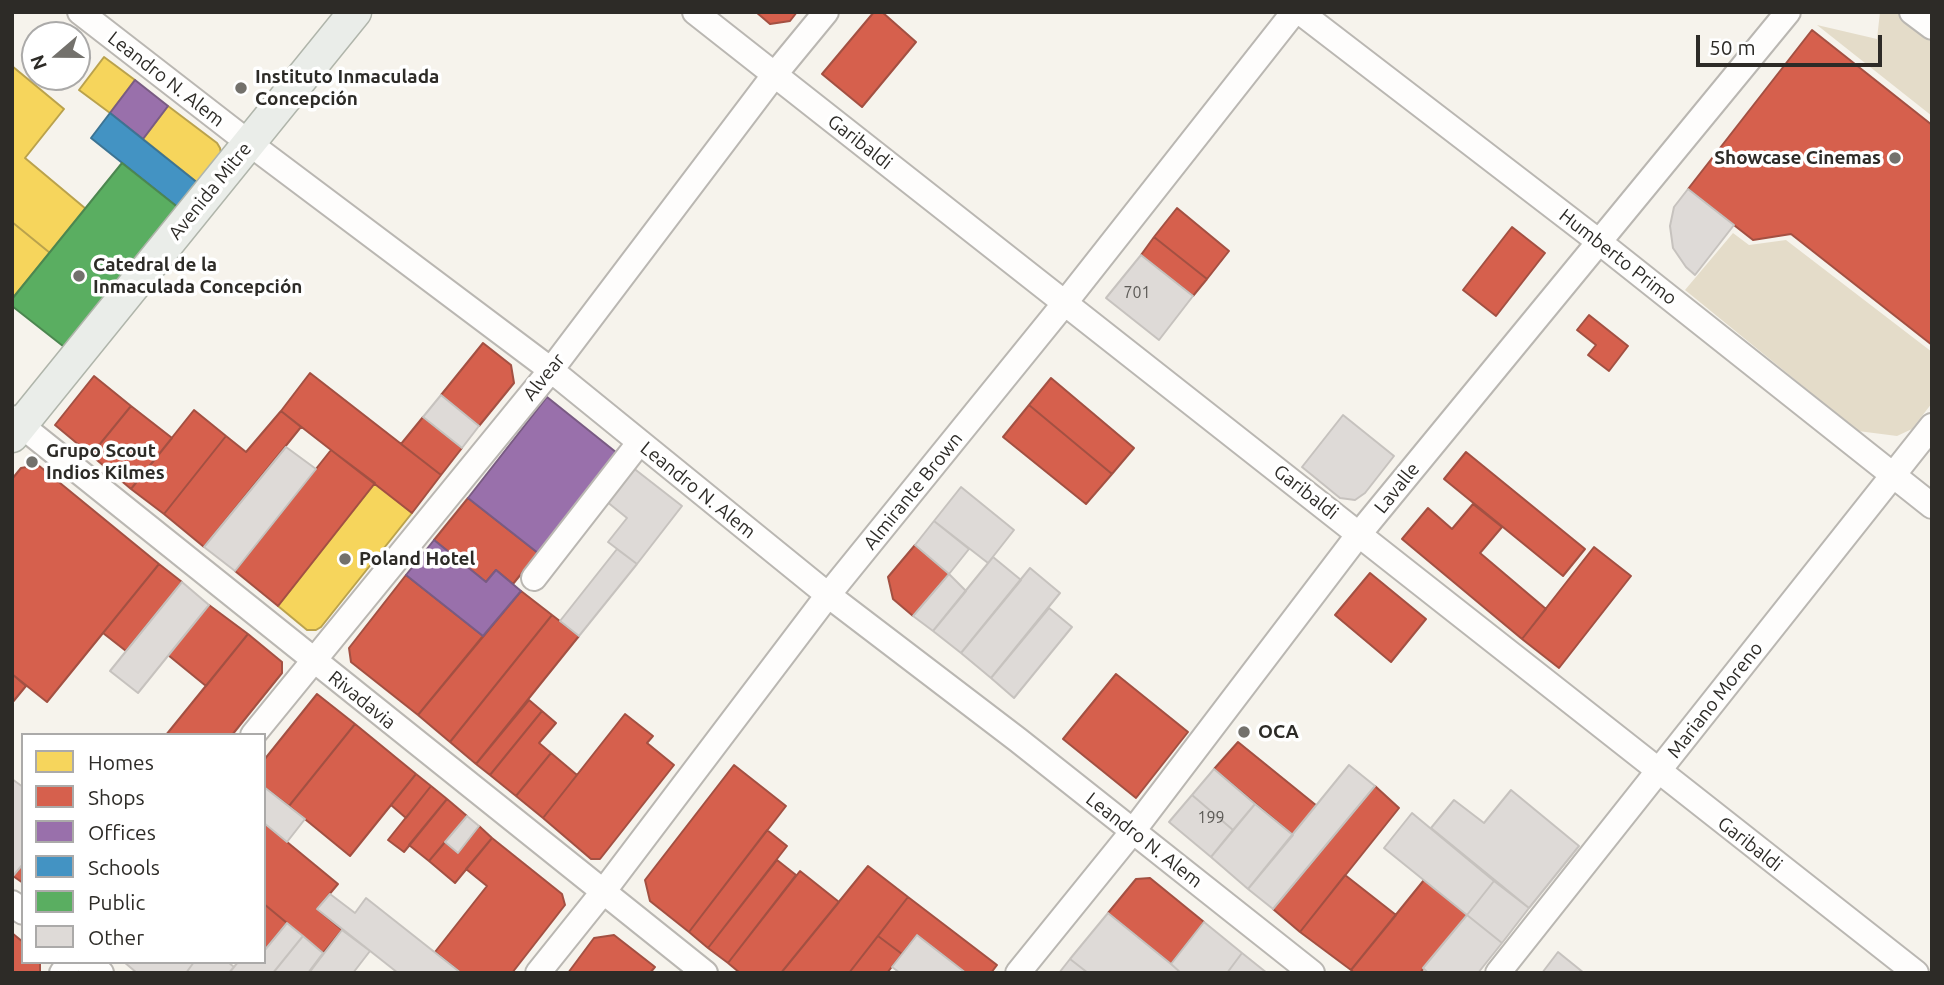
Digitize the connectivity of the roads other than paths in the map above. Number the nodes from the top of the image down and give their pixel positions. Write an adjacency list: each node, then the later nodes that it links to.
1 (80, 12): 11 (street, Leandro N. Alem)
2 (355, 12): 11 (main road, Avenida Mitre)
3 (695, 12): 10 (street, Garibaldi)
4 (826, 12): 10 (street, Alvear)
5 (1294, 12): 13 (street, Almirante Brown)
6 (1300, 12): 12 (street, Humberto Primo)
7 (1788, 12): 12 (street, Lavalle)
8 (1912, 12): 9 (street)
9 (1932, 27)
10 (775, 74): 13 (street, Garibaldi); 14 (street, Alvear)
11 (248, 143): 14 (street, Leandro N. Alem); 16 (main road, Avenida Mitre)
12 (1598, 241): 18 (street, Humberto Primo); 20 (street, Lavalle)
13 (1064, 304): 20 (street, Garibaldi); 22 (street, Almirante Brown)
14 (551, 370): 17 (street, Leandro N. Alem); 23 (street, Alvear)
15 (1932, 426): 18 (street, Mariano Moreno)
16 (15, 427): 23 (street, Rivadavia)
17 (639, 443): 21 (street); 22 (street, Leandro N. Alem)
18 (1893, 475): 19 (street, Humberto Primo); 25 (street, Mariano Moreno)
19 (1932, 506)
20 (1359, 534): 25 (street, Garibaldi); 26 (street, Lavalle)
21 (534, 578)
22 (828, 595): 26 (street, Leandro N. Alem); 27 (street, Almirante Brown)
23 (313, 660): 24 (street, Alvear); 27 (street, Rivadavia)
24 (255, 733)
25 (1658, 772): 32 (street, Mariano Moreno); 33 (street, Garibaldi)
26 (1133, 831): 30 (street, Lavalle); 31 (street, Leandro N. Alem)
27 (603, 892): 28 (street, Almirante Brown); 29 (street, Rivadavia)
28 (538, 973)
29 (705, 973)
30 (1018, 973)
31 (1312, 973)
32 (1498, 973)
33 (1916, 973)

